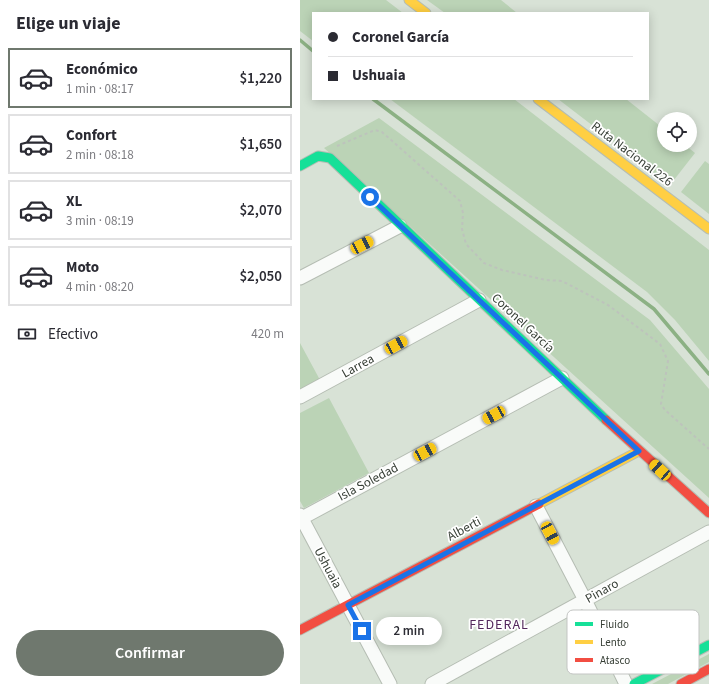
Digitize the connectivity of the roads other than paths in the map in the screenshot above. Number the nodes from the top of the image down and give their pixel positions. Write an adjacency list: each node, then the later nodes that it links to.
1 (409, 0): 2 (main road)
2 (425, 12)
3 (539, 100): 6 (main road, Ruta Nacional 226)
4 (300, 166): 5 (main road, Coronel García)
5 (400, 226): 7 (street); 8 (main road, Coronel García)
6 (709, 229)
7 (300, 278)
8 (479, 300): 9 (main road, Coronel García); 10 (street, Larrea)
9 (562, 378): 11 (main road, Coronel García); 14 (street, Isla Soledad)
10 (300, 397)
11 (639, 451): 12 (main road, Alberti); 13 (main road, Coronel García)
12 (536, 506): 16 (street); 17 (main road, Alberti)
13 (709, 513)
14 (301, 516): 17 (street, Ushuaia)
15 (709, 532): 16 (street, Pinaro)
16 (585, 600): 18 (street); 26 (street, Pinaro)
17 (348, 605): 19 (main road, Alberti); 25 (street, Ushuaia)
18 (590, 610)
19 (300, 630)
20 (709, 645): 21 (main road)
21 (699, 650)
22 (709, 670): 29 (main road)
23 (621, 674): 27 (street)
24 (653, 674): 28 (main road)
25 (390, 684)
26 (432, 684)
27 (626, 684)
28 (634, 684)
29 (681, 684)

